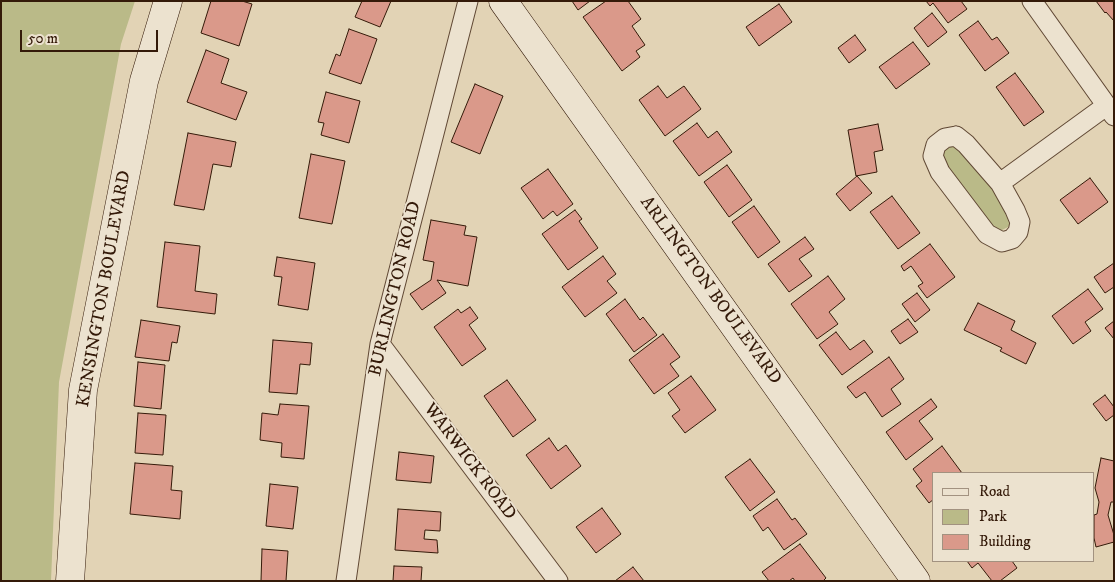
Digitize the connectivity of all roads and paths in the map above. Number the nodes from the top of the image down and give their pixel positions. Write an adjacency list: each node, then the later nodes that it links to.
1 (168, 1): 8 (street, KENSINGTON BOULEVARD)
2 (468, 1): 7 (street, BURLINGTON ROAD)
3 (503, 1): 11 (street, ARLINGTON BOULEVARD)
4 (1032, 1): 5 (street)
5 (1110, 111): 6 (street)
6 (1000, 183): 6 (street)
7 (380, 344): 9 (street, BURLINGTON ROAD); 10 (street, WARWICK ROAD)
8 (70, 581)
9 (346, 581)
10 (558, 581)
11 (916, 581)

